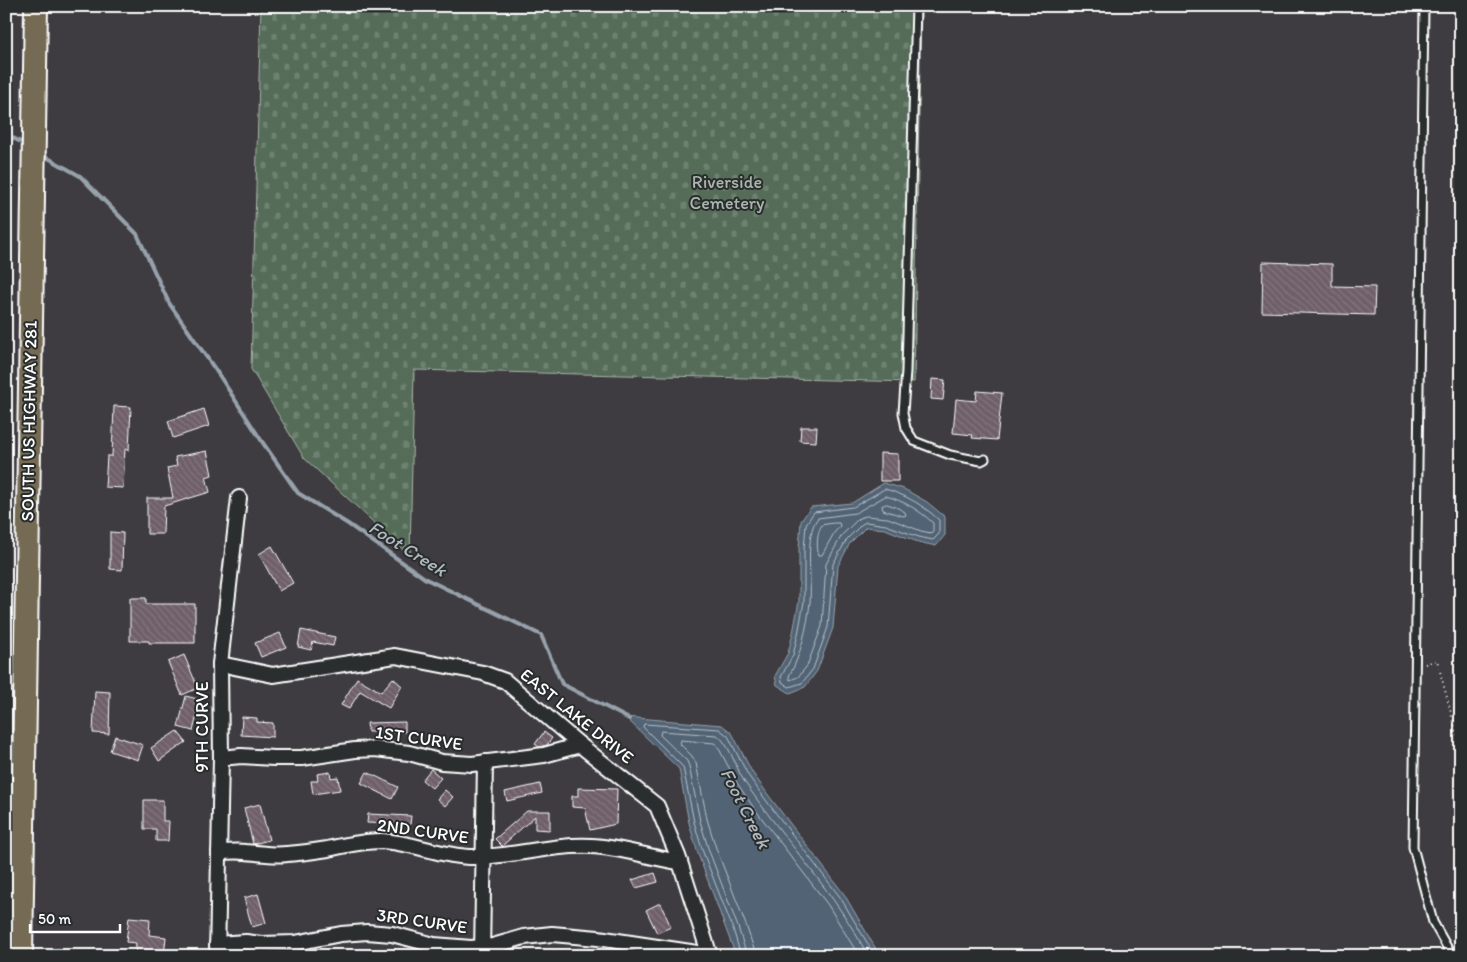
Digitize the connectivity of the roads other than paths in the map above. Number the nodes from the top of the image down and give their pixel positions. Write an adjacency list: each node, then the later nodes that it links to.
1 (36, 6): 16 (highway, SOUTH US HIGHWAY 281)
2 (916, 6): 4 (lane)
3 (1424, 6): 17 (lane)
4 (985, 459)
5 (239, 498): 6 (street, 9TH CURVE)
6 (220, 664): 7 (street, EAST LAKE DRIVE); 8 (street, 9TH CURVE)
7 (580, 745): 9 (street, 1ST CURVE); 12 (street, EAST LAKE DRIVE)
8 (221, 758): 9 (street, 1ST CURVE); 10 (street, 9TH CURVE)
9 (485, 762): 11 (street)
10 (219, 852): 11 (street, 2ND CURVE); 13 (street, 9TH CURVE)
11 (484, 856): 12 (street, 2ND CURVE); 14 (street)
12 (680, 862): 15 (street, EAST LAKE DRIVE)
13 (217, 950): 14 (street, 3RD CURVE)
14 (482, 951): 15 (street, 3RD CURVE)
15 (710, 955)
16 (21, 956)
17 (1452, 956)

